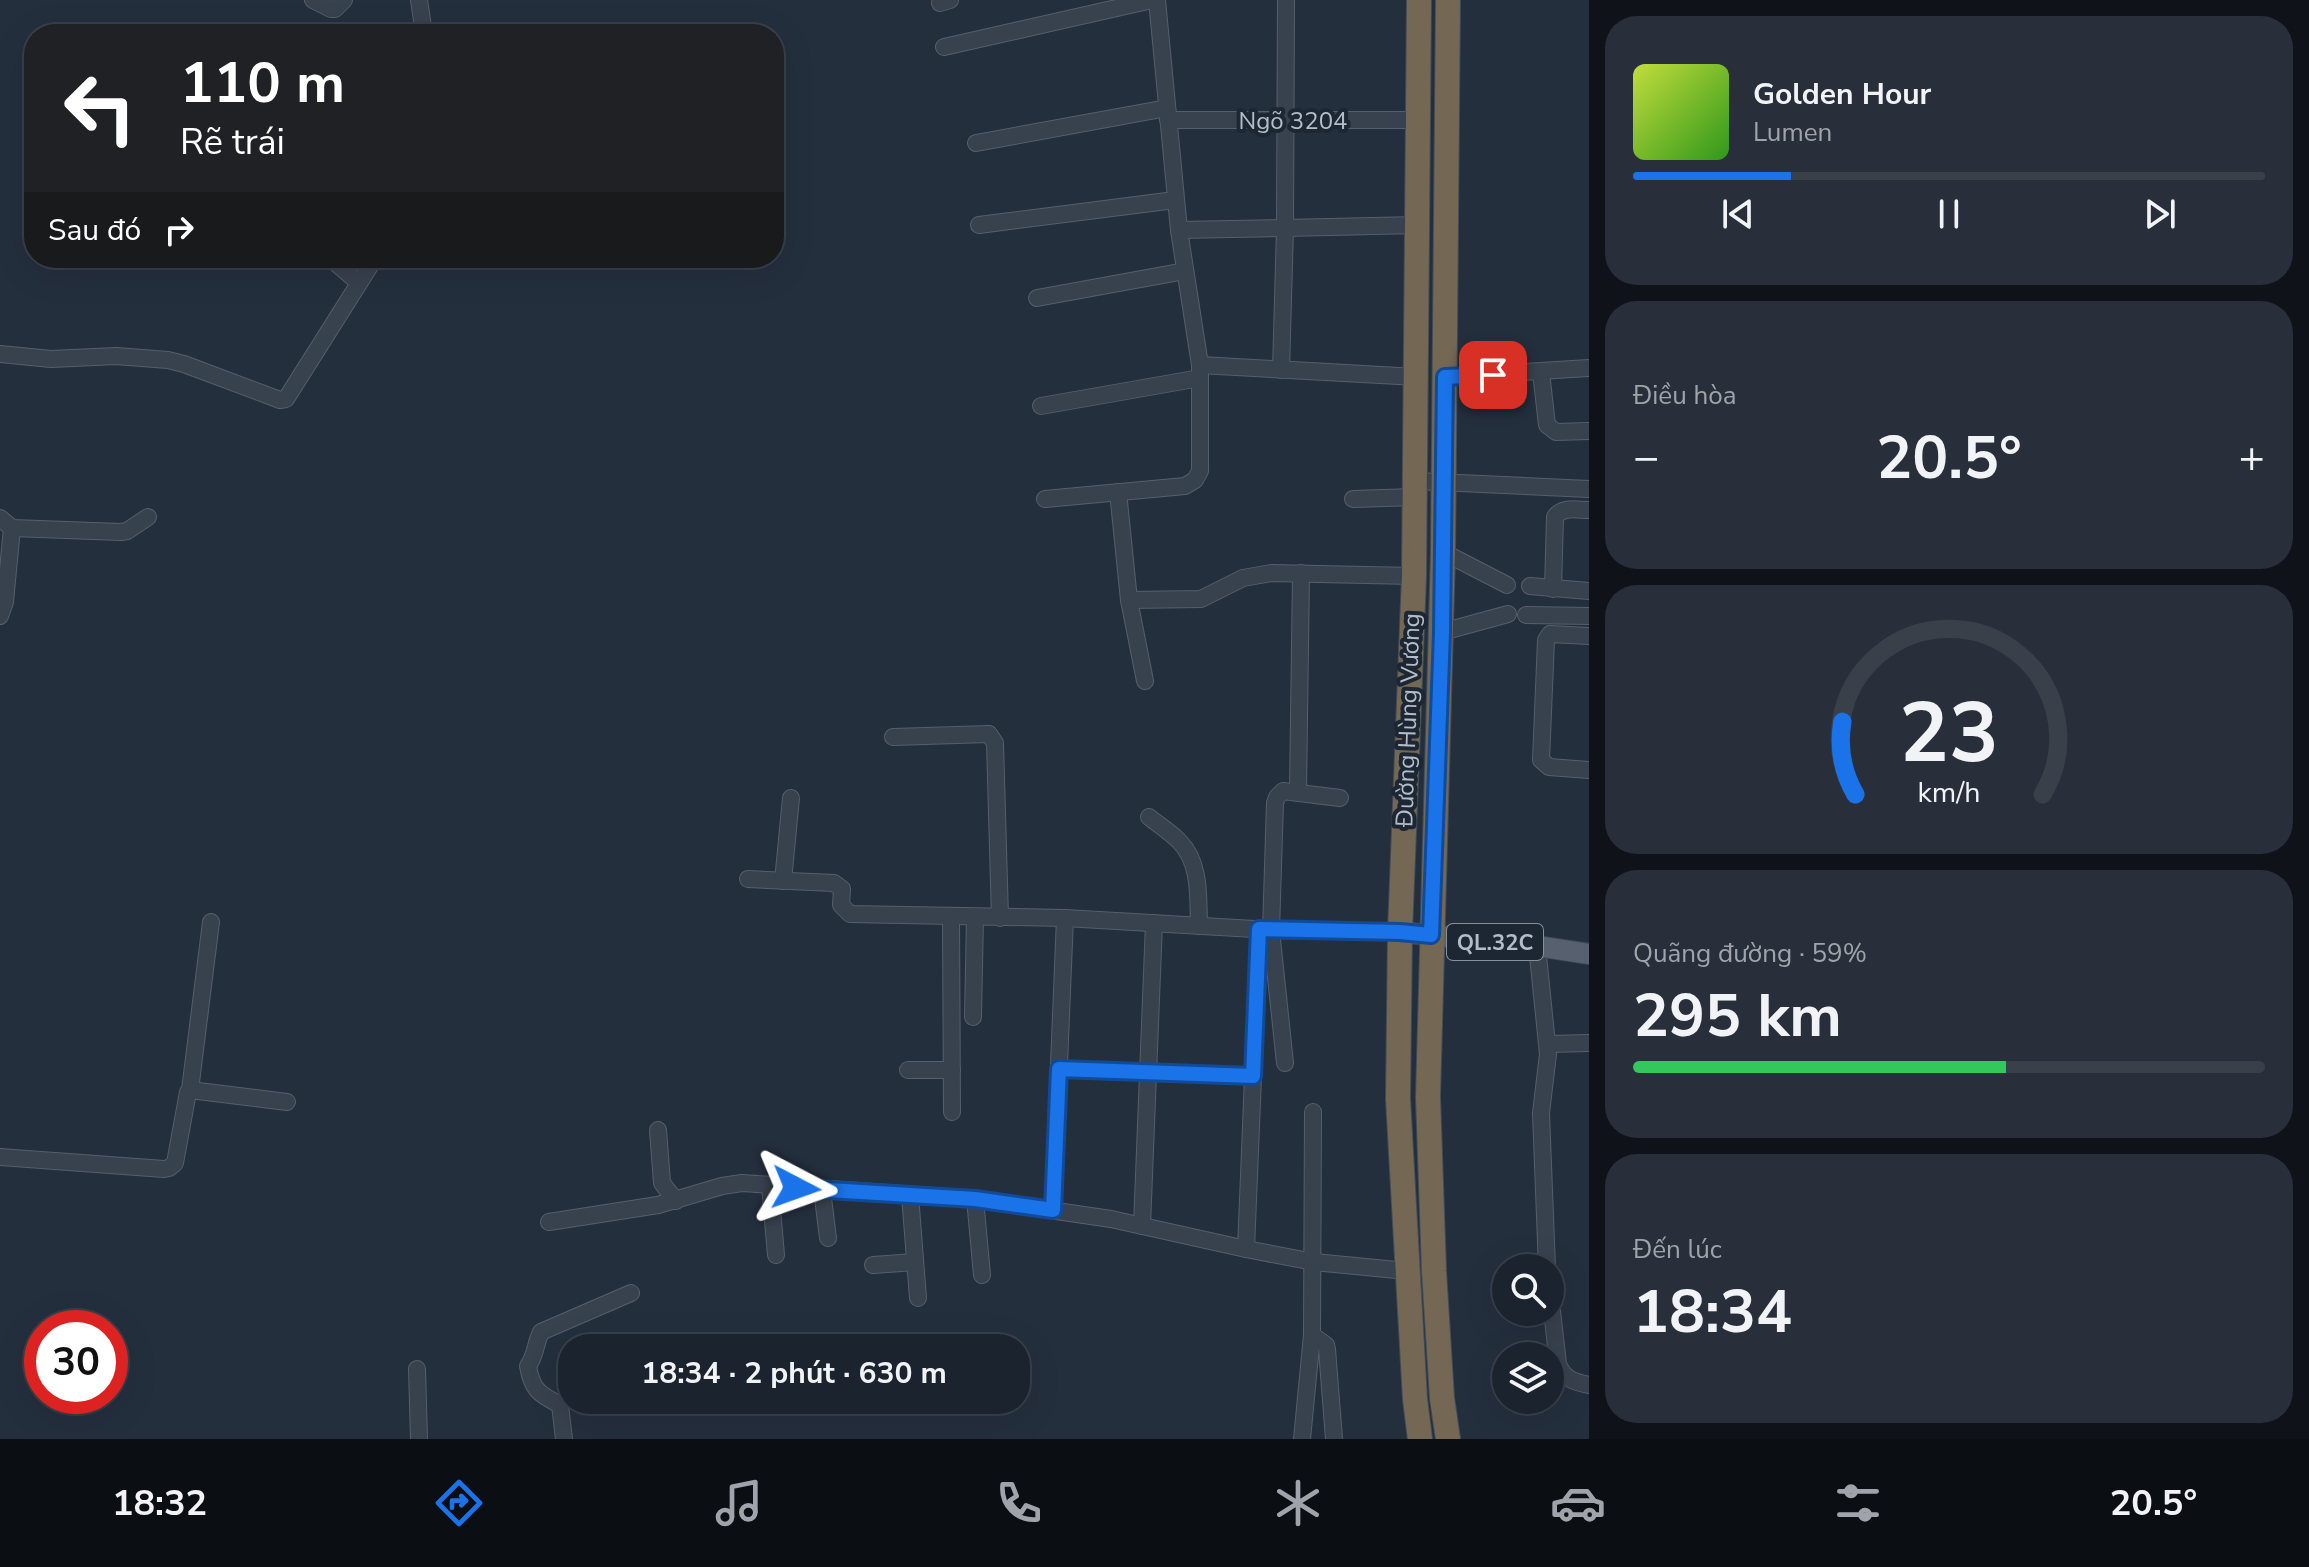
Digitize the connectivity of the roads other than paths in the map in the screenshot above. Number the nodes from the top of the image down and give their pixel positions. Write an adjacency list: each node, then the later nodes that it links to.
1 (313, 0): 2 (street)
2 (344, 0)
3 (419, 0): 8 (street)
4 (1154, 0): 9 (street); 10 (street)
5 (1286, 0): 12 (street)
6 (1419, 0): 11 (highway, Đường Hùng Vương)
7 (1448, 0): 30 (highway, Đường Hùng Vương)
8 (423, 24)
9 (944, 47)
10 (1167, 114): 12 (street, Ngõ 3204); 13 (street, Ngõ 3204); 14 (street)
11 (1419, 120): 12 (street, Ngõ 3204); 16 (highway, Đường Hùng Vương)
12 (1286, 121): 17 (street)
13 (976, 143)
14 (1175, 200): 15 (street); 18 (street)
15 (979, 225)
16 (1418, 225): 17 (street); 29 (highway, Đường Hùng Vương)
17 (1285, 228): 18 (street); 26 (street)
18 (1179, 230): 21 (street)
19 (342, 268): 22 (street)
20 (369, 268): 22 (street)
21 (1185, 271): 23 (street); 27 (street)
22 (359, 283): 24 (street)
23 (1037, 298)
24 (0, 354)
25 (1589, 368): 28 (street)
26 (1281, 370): 27 (street); 29 (street)
27 (1200, 372): 31 (street); 36 (street)
28 (1541, 372): 30 (street); 32 (street)
29 (1417, 377): 34 (highway, Đường Hùng Vương)
30 (1445, 377): 33 (highway, Đường Hùng Vương)
31 (1041, 406)
32 (1589, 431)
33 (1444, 482): 34 (street); 35 (street); 42 (highway, Đường Hùng Vương)
34 (1415, 489): 38 (street); 44 (highway, Đường Hùng Vương)
35 (1589, 489)
36 (1118, 492): 37 (street); 49 (street)
37 (1045, 499)
38 (1353, 499)
39 (1589, 510): 47 (street)
40 (148, 517): 41 (street)
41 (6, 523): 52 (street)
42 (1443, 552): 45 (street); 54 (highway, Đường Hùng Vương)
43 (1301, 573): 44 (street); 49 (street); 59 (street)
44 (1414, 576): 73 (highway, Đường Hùng Vương)
45 (1507, 585)
46 (1530, 586): 47 (street)
47 (1553, 589): 48 (street)
48 (1589, 591)
49 (1129, 600): 56 (street)
50 (1508, 614): 54 (street)
51 (1526, 615): 53 (street)
52 (0, 616)
53 (1589, 616)
54 (1442, 632): 74 (highway, Đường Hùng Vương)
55 (1589, 636): 58 (street)
56 (1145, 681)
57 (893, 737): 67 (street)
58 (1589, 770)
59 (1298, 791): 61 (street); 72 (street)
60 (791, 798): 64 (street)
61 (1340, 798)
62 (1149, 817): 71 (street)
63 (748, 879): 64 (street)
64 (783, 881): 65 (street)
65 (951, 917): 66 (street); 83 (street)
66 (975, 917): 67 (street); 77 (street)
67 (1000, 918): 68 (street)
68 (1065, 918): 70 (street); 81 (street)
69 (211, 922): 86 (street)
70 (1154, 923): 71 (street); 84 (street)
71 (1199, 926): 72 (street)
72 (1265, 929): 73 (street); 80 (street); 85 (street)
73 (1400, 932): 74 (main road, QL.32C); 107 (highway, Đường Hùng Vương)
74 (1431, 935): 75 (main road, QL.32C); 120 (highway, Đường Hùng Vương)
75 (1537, 946): 76 (main road, QL.32C); 79 (street)
76 (1589, 954)
77 (973, 1017)
78 (1589, 1043): 79 (street)
79 (1548, 1044): 102 (street)
80 (1285, 1063)
81 (1059, 1069): 84 (street); 97 (street)
82 (908, 1070): 83 (street)
83 (952, 1070): 88 (street)
84 (1149, 1072): 85 (street); 99 (street)
85 (1253, 1076): 101 (street)
86 (190, 1090): 87 (street); 91 (street)
87 (287, 1102)
88 (952, 1112)
89 (1313, 1112): 105 (street)
90 (658, 1130): 96 (street)
91 (0, 1157)
92 (770, 1186): 93 (street); 96 (street); 103 (street)
93 (822, 1190): 94 (street); 100 (street)
94 (910, 1195): 95 (street); 104 (street)
95 (975, 1199): 97 (street); 108 (street)
96 (676, 1201): 98 (street)
97 (1053, 1210): 99 (street)
98 (549, 1222)
99 (1142, 1226): 101 (street)
100 (828, 1238)
101 (1246, 1249): 105 (street)
102 (1546, 1254)
103 (776, 1255)
104 (915, 1262): 106 (street); 110 (street)
105 (1314, 1262): 107 (street); 112 (street)
106 (873, 1265)
107 (1407, 1271): 119 (highway, Đường Hùng Vương)
108 (982, 1275)
109 (631, 1293): 116 (street)
110 (918, 1298)
111 (1554, 1326): 114 (street)
112 (1312, 1335): 117 (street); 118 (street)
113 (417, 1369): 115 (street)
114 (1589, 1385)
115 (419, 1439)
116 (564, 1439)
117 (1302, 1439)
118 (1334, 1439)
119 (1420, 1439)
120 (1448, 1439)

